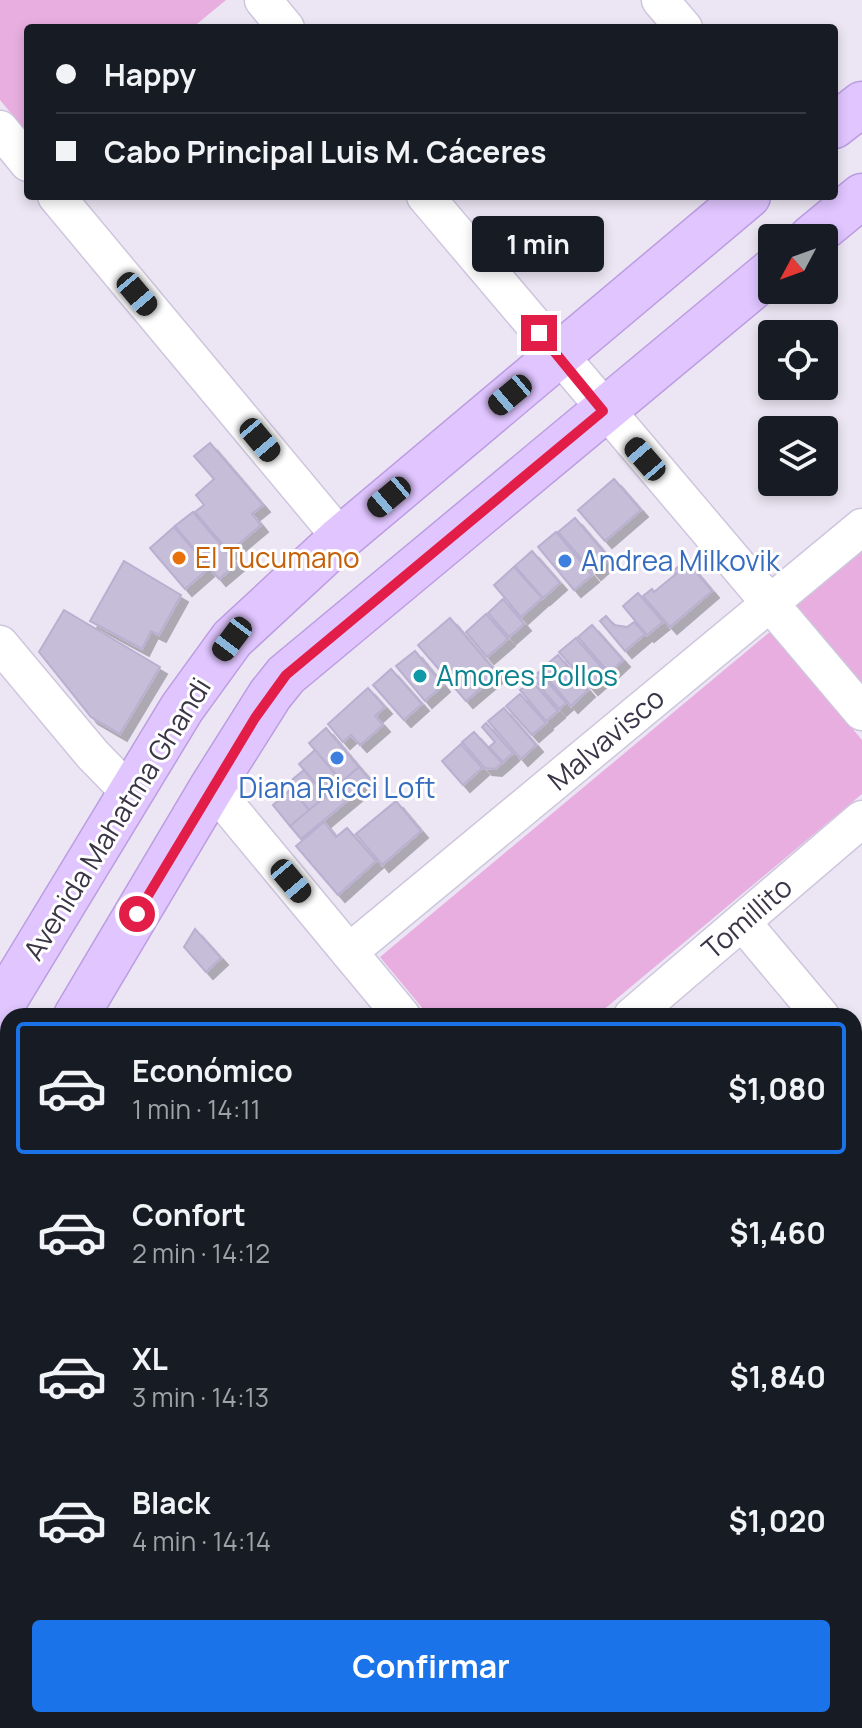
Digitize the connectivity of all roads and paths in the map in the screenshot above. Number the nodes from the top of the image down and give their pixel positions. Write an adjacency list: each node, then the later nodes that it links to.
1 (263, 0): 3 (street)
2 (660, 0): 4 (street)
3 (283, 24)
4 (681, 24)
5 (862, 104): 6 (main road)
6 (838, 123)
7 (0, 129): 8 (street)
8 (24, 158)
9 (862, 196): 13 (main road)
10 (59, 200): 18 (street)
11 (428, 200): 15 (street)
12 (743, 200): 15 (main road, Avenida Mahatma Ghandi)
13 (828, 224)
14 (758, 283): 16 (main road)
15 (558, 356): 16 (street); 18 (main road, Avenida Mahatma Ghandi)
16 (603, 411): 19 (street); 22 (main road)
17 (862, 527): 19 (street, Malvavisco)
18 (341, 538): 23 (main road, Avenida Mahatma Ghandi)
19 (770, 603): 21 (street); 26 (street, Malvavisco)
20 (0, 644): 23 (street)
21 (862, 712)
22 (212, 787): 26 (street); 28 (main road)
23 (130, 793): 27 (main road, Avenida Mahatma Ghandi)
24 (862, 819): 25 (street, Tomillito)
25 (743, 923): 30 (street, Tomillito); 31 (street)
26 (349, 952): 29 (street)
27 (0, 1008)
28 (81, 1008)
29 (395, 1008)
30 (642, 1008)
31 (814, 1008)

